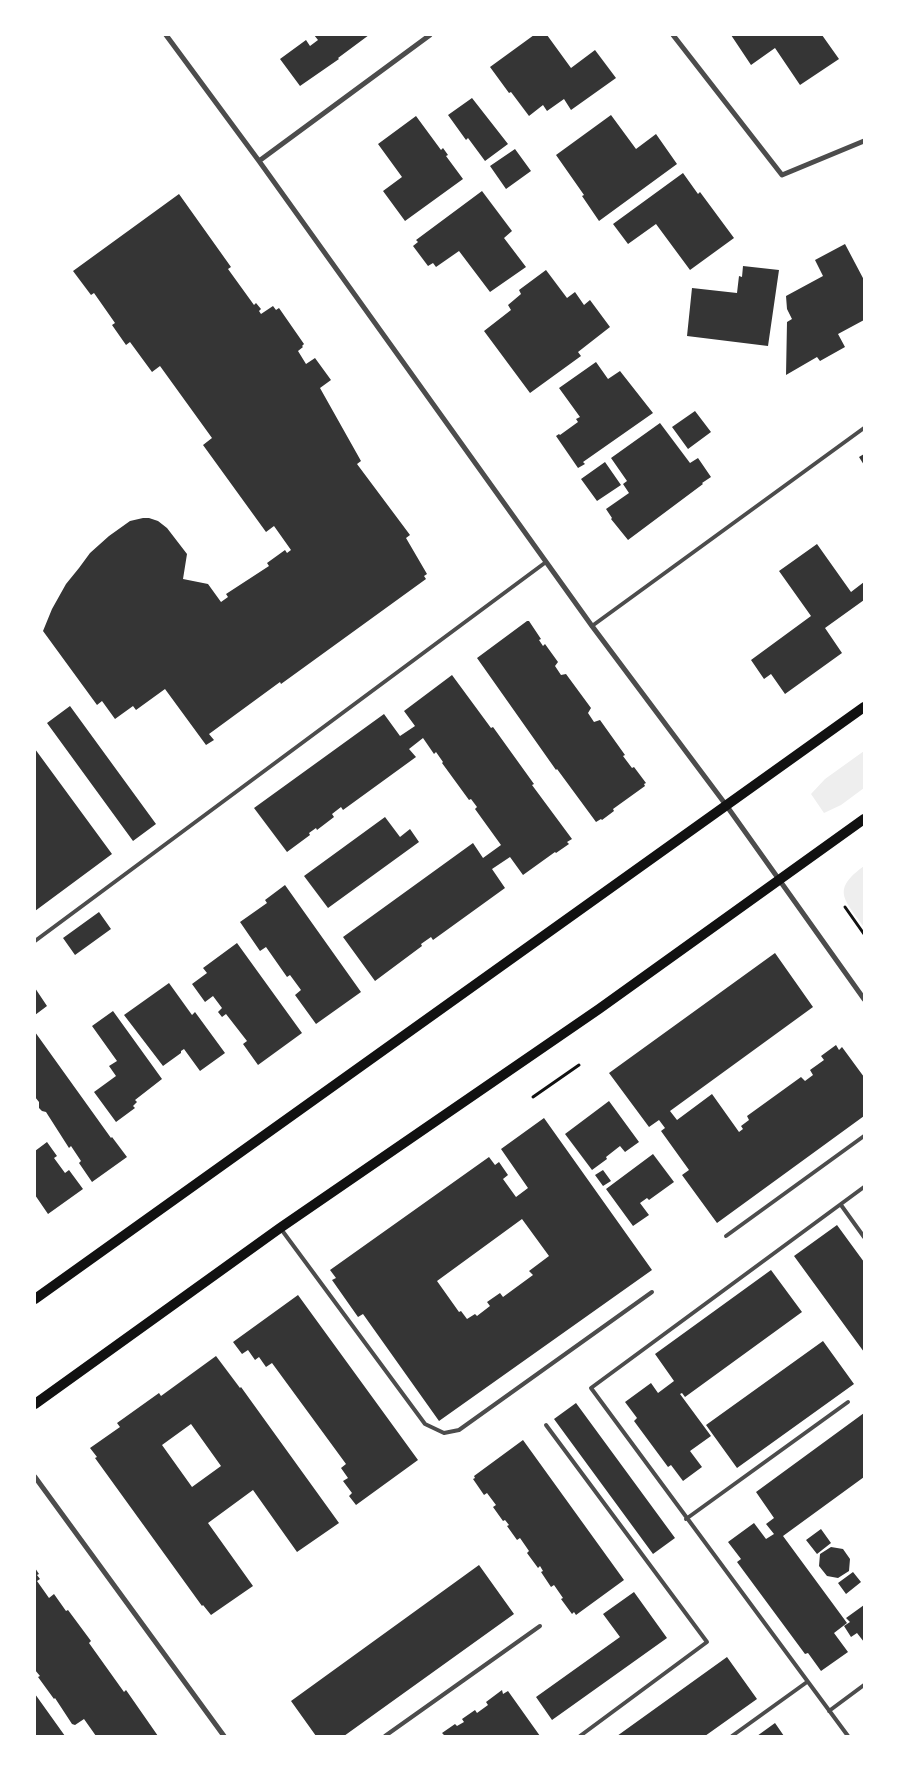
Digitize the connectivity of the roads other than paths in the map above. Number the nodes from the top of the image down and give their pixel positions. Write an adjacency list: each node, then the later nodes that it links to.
1 (166, 35): 5 (street)
2 (430, 35): 5 (street)
3 (673, 35): 4 (street)
4 (864, 141)
5 (259, 161): 7 (street)
6 (864, 428): 8 (lane)
7 (546, 562): 8 (street); 13 (lane)
8 (592, 626): 10 (street)
9 (864, 707): 10 (main road)
10 (726, 805): 12 (street); 22 (main road)
11 (864, 819): 12 (main road)
12 (779, 880): 14 (street); 18 (main road)
13 (35, 941)
14 (864, 999)
15 (864, 1136): 19 (lane)
16 (864, 1187): 17 (lane)
17 (841, 1205): 20 (lane); 27 (lane)
18 (280, 1228): 21 (lane); 24 (main road)
19 (726, 1236)
20 (864, 1236)
21 (652, 1292)
22 (35, 1299)
23 (848, 1402): 27 (lane)
24 (35, 1404)
25 (546, 1425): 34 (lane)
26 (35, 1477): 32 (street)
27 (686, 1519): 29 (lane)
28 (540, 1626): 33 (lane)
29 (807, 1682): 31 (lane); 35 (lane)
30 (864, 1686): 31 (lane)
31 (829, 1711): 36 (lane)
32 (224, 1736)
33 (385, 1736)
34 (580, 1736)
35 (732, 1736)
36 (848, 1736)

